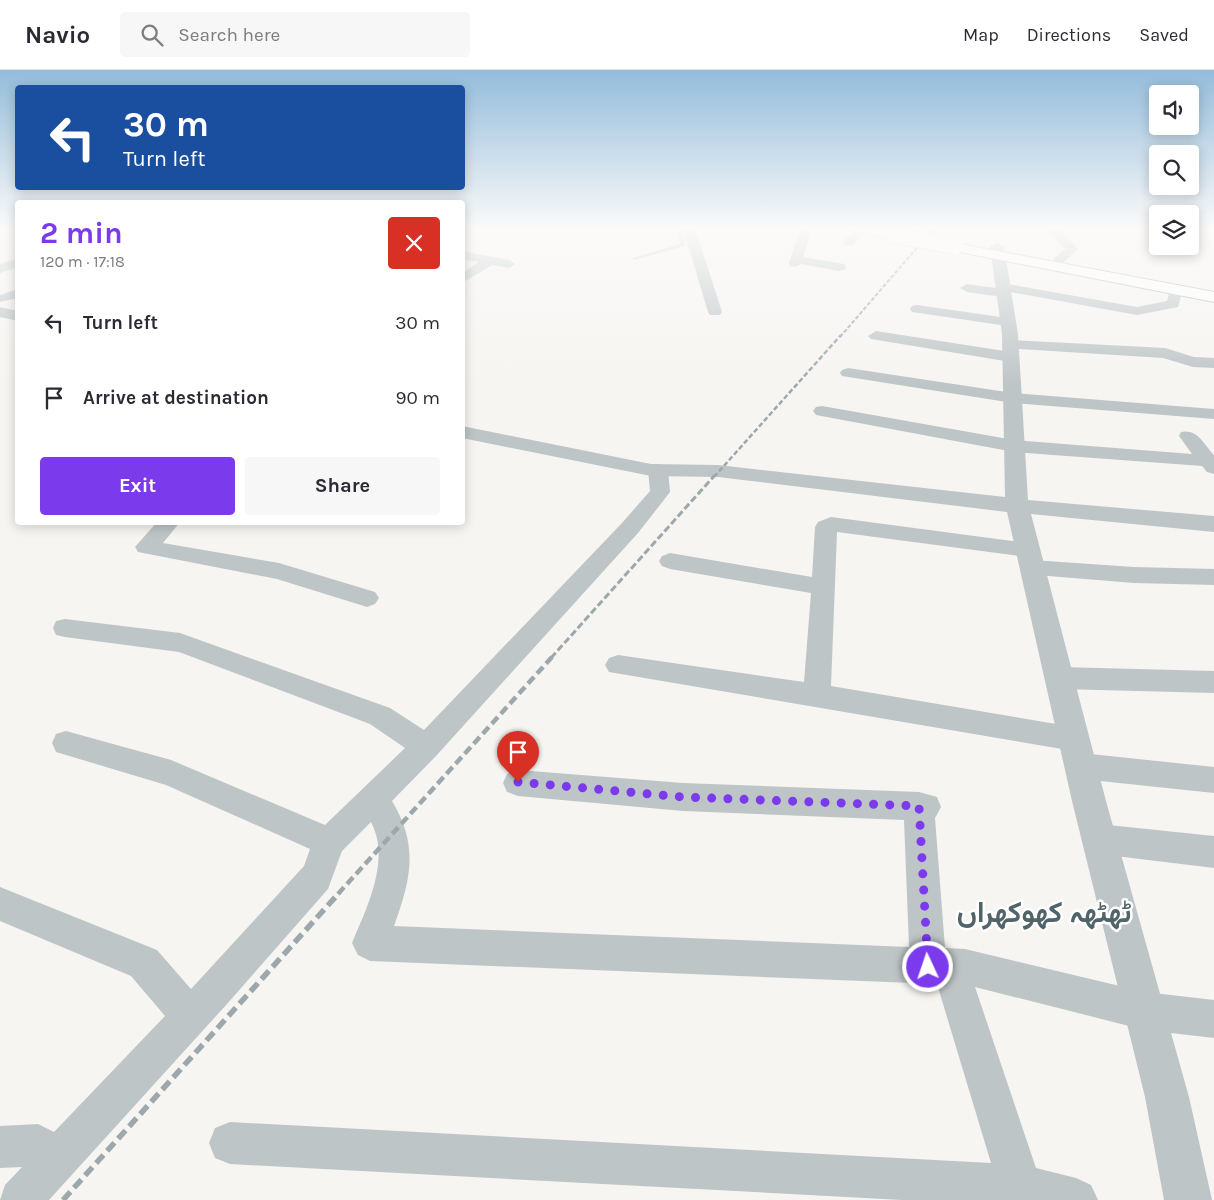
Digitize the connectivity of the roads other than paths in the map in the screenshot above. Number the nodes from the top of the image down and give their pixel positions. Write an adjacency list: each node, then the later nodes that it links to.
1 (705, 281): 13 (street)
2 (1002, 281): 7 (street)
3 (1134, 281): 8 (highway)
4 (1179, 281): 5 (highway)
5 (1214, 287)
6 (967, 288): 7 (street)
7 (1003, 290): 8 (street); 16 (street)
8 (1176, 290): 10 (highway)
9 (15, 295): 11 (street)
10 (1214, 297)
11 (2, 305): 14 (street)
12 (917, 309): 16 (street)
13 (715, 312)
14 (15, 314)
15 (876, 336): 16 (street)
16 (1010, 341): 17 (street); 19 (street)
17 (1214, 363)
18 (848, 373): 19 (street)
19 (1013, 398): 21 (street); 24 (street)
20 (822, 411): 24 (street)
21 (1214, 414)
22 (465, 433): 26 (street)
23 (1188, 436): 25 (street)
24 (1014, 446): 25 (street); 27 (street)
25 (1212, 463)
26 (658, 470): 27 (street); 41 (street)
27 (1017, 506): 28 (street); 30 (street)
28 (1214, 524)
29 (167, 525): 34 (street)
30 (1030, 558): 32 (street); 33 (street); 37 (street)
31 (670, 561): 33 (street)
32 (1214, 577)
33 (823, 587): 39 (street)
34 (367, 598)
35 (65, 628): 41 (street)
36 (618, 665): 39 (street)
37 (1060, 678): 38 (street); 42 (street)
38 (1214, 682)
39 (817, 695): 42 (street)
40 (66, 743): 47 (street)
41 (426, 747): 45 (street)
42 (1078, 753): 43 (street); 46 (street)
43 (1214, 780)
44 (518, 782): 50 (street)
45 (374, 798): 47 (street); 50 (street)
46 (1099, 839): 48 (street); 51 (street)
47 (329, 842): 52 (street)
48 (1214, 852)
49 (0, 904): 52 (street)
50 (939, 967): 51 (street); 57 (street)
51 (1144, 1011): 53 (street); 60 (street)
52 (190, 1016): 56 (street)
53 (1214, 1019)
54 (230, 1143): 57 (street)
55 (0, 1148): 56 (street)
56 (54, 1164): 58 (street)
57 (1020, 1186): 59 (street)
58 (20, 1200)
59 (1076, 1200)
60 (1188, 1200)

